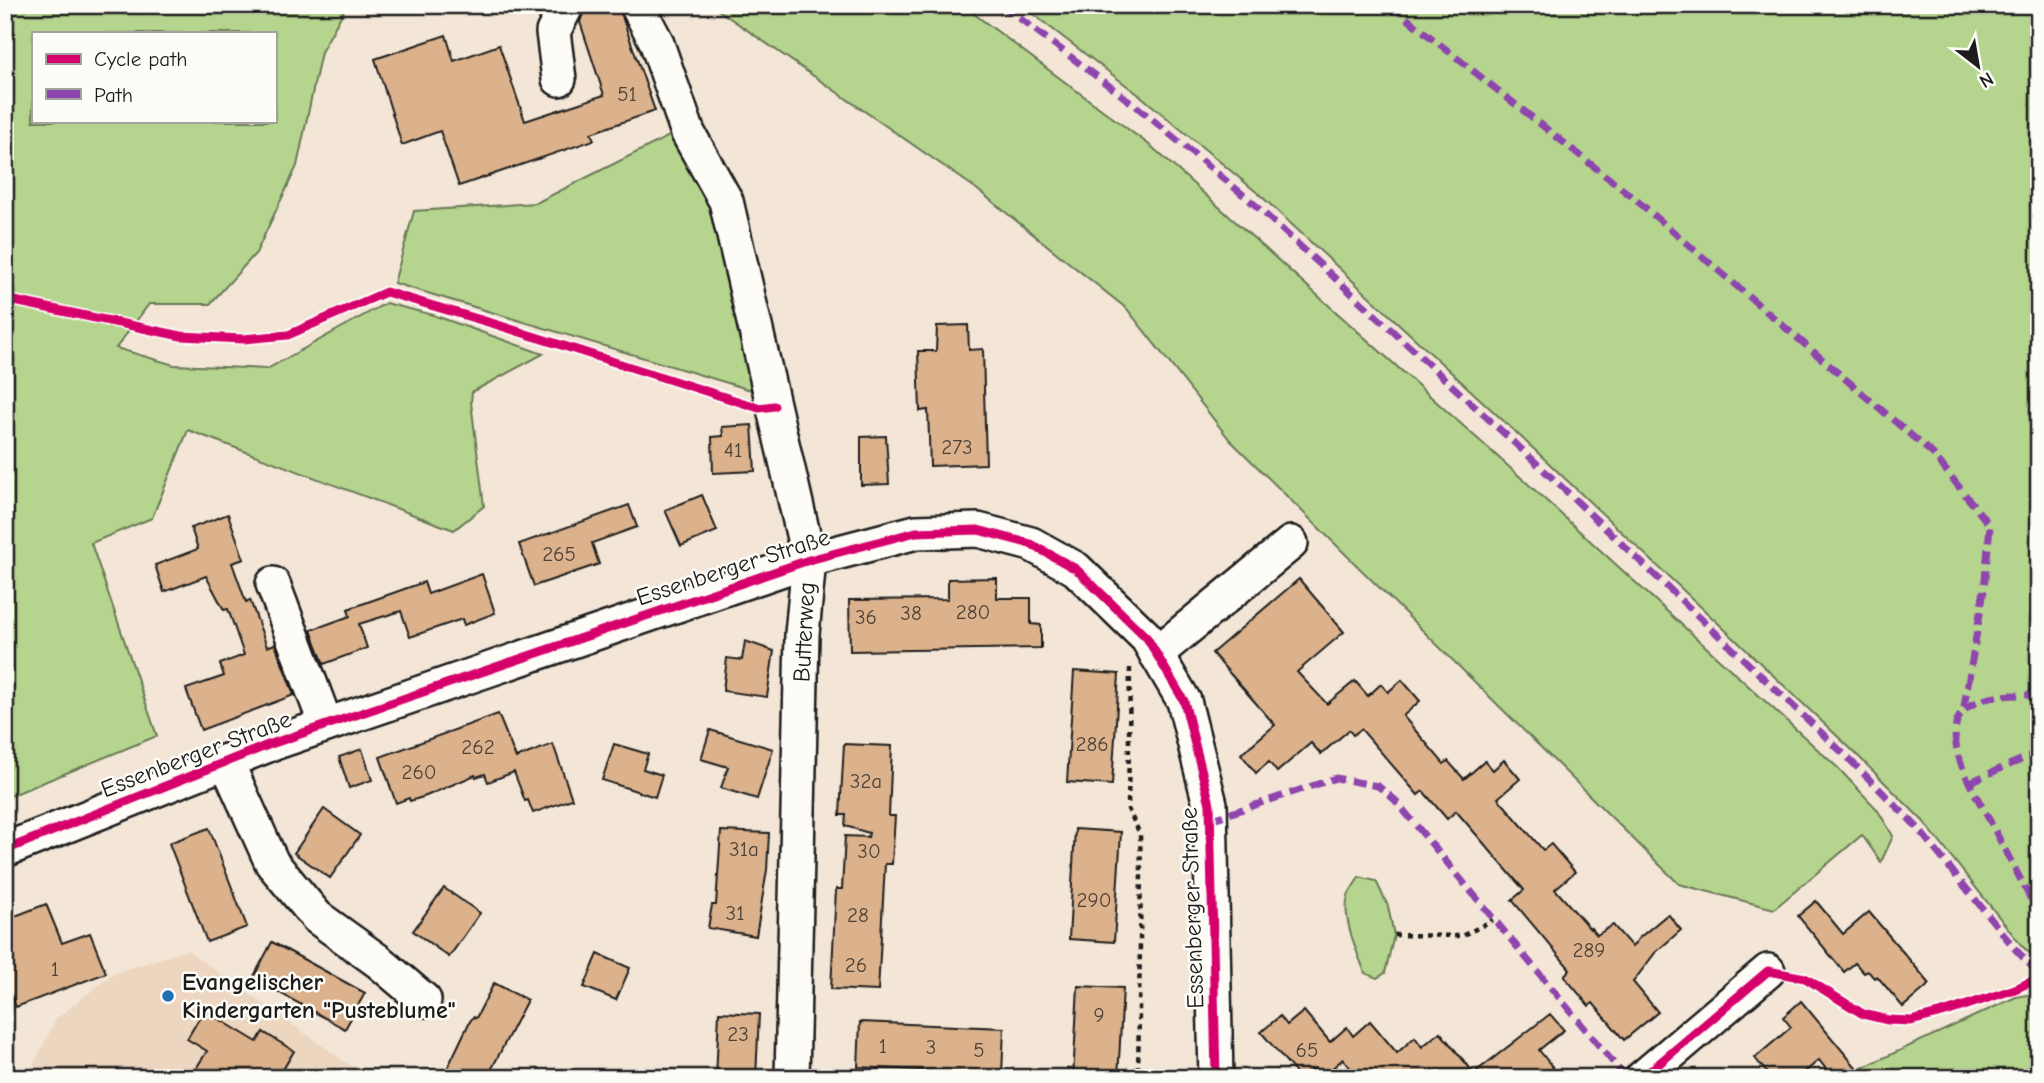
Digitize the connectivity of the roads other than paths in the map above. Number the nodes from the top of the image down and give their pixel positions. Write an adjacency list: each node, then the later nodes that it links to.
1 (567, 5): 3 (street)
2 (638, 5): 5 (street, Butterweg)
3 (559, 79)
4 (1291, 544): 7 (street)
5 (809, 560): 7 (street, Essenberger Straße); 8 (street, Essenberger Straße); 13 (street, Butterweg)
6 (272, 584): 8 (street)
7 (1156, 654): 14 (street, Essenberger Straße)
8 (326, 725): 9 (street, Essenberger Straße)
9 (226, 761): 10 (street, Essenberger Straße); 12 (street, Essenberger Straße)
10 (5, 850)
11 (1768, 971): 15 (street)
12 (424, 1000)
13 (792, 1078)
14 (1216, 1078)
15 (1642, 1078)

